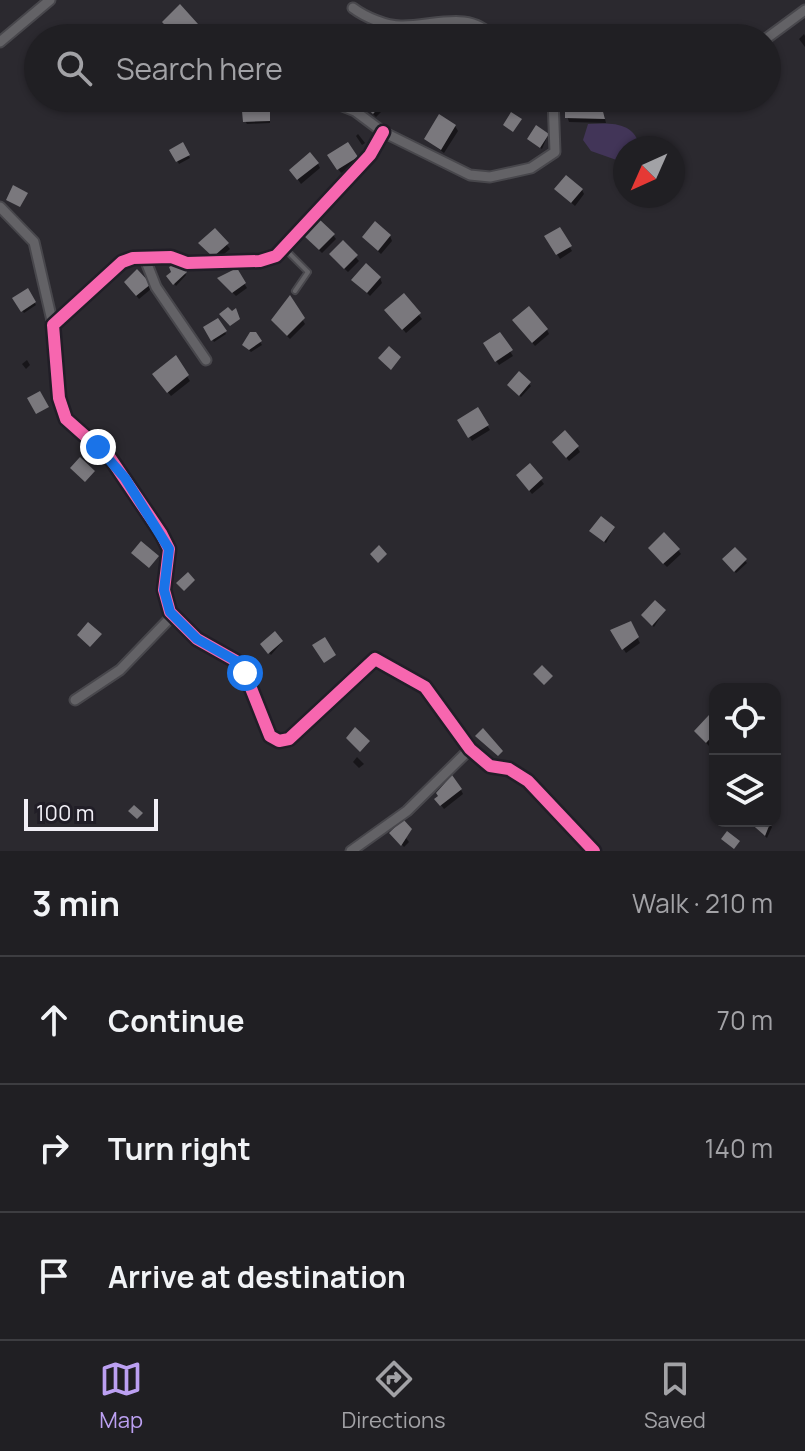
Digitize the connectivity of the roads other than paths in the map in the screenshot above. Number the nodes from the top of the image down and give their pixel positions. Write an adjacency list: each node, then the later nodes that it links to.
1 (50, 0): 8 (street)
2 (353, 8): 4 (street)
3 (805, 10): 7 (street)
4 (393, 24)
5 (422, 24): 6 (street)
6 (474, 24)
7 (781, 28)
8 (0, 42)
9 (356, 112): 11 (street)
10 (554, 112): 11 (street)
11 (383, 132): 13 (street)
12 (0, 207): 16 (street)
13 (284, 247): 14 (street); 15 (lane)
14 (145, 259): 16 (street); 17 (street)
15 (295, 291)
16 (53, 325): 18 (street)
17 (206, 360)
18 (173, 615): 19 (street); 20 (street)
19 (75, 700)
20 (470, 749): 21 (street); 22 (street)
21 (351, 851)
22 (594, 851)

